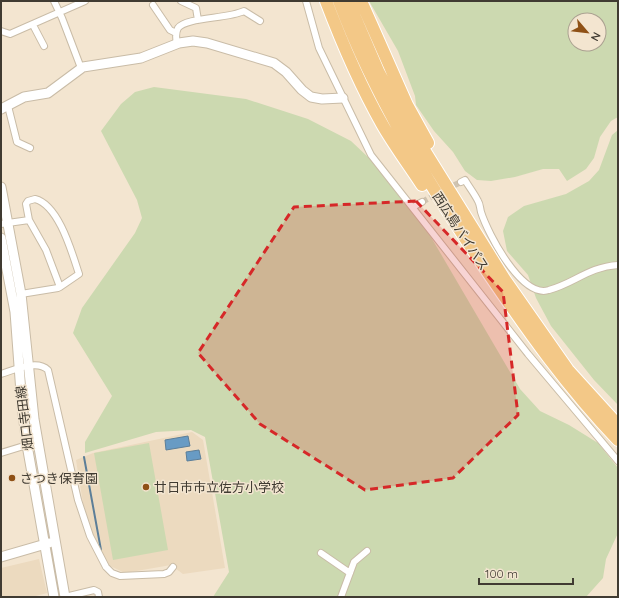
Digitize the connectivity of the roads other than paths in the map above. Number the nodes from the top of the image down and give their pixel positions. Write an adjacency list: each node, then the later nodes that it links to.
1 (54, 1): 10 (street)
2 (85, 1): 10 (street)
3 (181, 1): 11 (street)
4 (306, 1): 19 (street)
5 (326, 1): 30 (highway)
6 (339, 1): 30 (highway, 西広島バイパス)
7 (348, 1): 29 (highway, 西広島バイパス)
8 (361, 1): 29 (highway)
9 (153, 8): 15 (street)
10 (60, 13): 13 (street); 18 (street)
11 (198, 20): 12 (street); 15 (street)
12 (260, 20)
13 (33, 24): 14 (street); 17 (street)
14 (1, 31)
15 (176, 33): 16 (street)
16 (177, 44): 18 (street); 19 (street)
17 (44, 46)
18 (81, 68): 20 (street)
19 (343, 98): 25 (street)
20 (4, 107): 21 (street)
21 (30, 148)
22 (461, 182): 31 (street)
23 (1, 187): 27 (street)
24 (422, 202): 25 (street)
25 (413, 207): 43 (street)
26 (29, 220): 27 (street); 32 (street); 32 (street)
27 (5, 223): 33 (street)
28 (1, 238): 35 (street, 畑口寺田線)
29 (482, 242): 38 (highway, 西広島バイパス)
30 (473, 251): 37 (highway, 西広島バイパス)
31 (618, 265)
32 (60, 287): 33 (street)
33 (21, 294): 34 (street)
34 (29, 366): 35 (street); 44 (street); 49 (street)
35 (19, 369): 36 (street); 40 (street, 畑口寺田線)
36 (1, 374)
37 (567, 382): 39 (highway, 西広島バイパス); 41 (highway)
38 (618, 425)
39 (618, 440)
40 (27, 445): 42 (street); 45 (street, 畑口寺田線)
41 (618, 447)
42 (1, 453)
43 (618, 461)
44 (54, 541): 45 (street); 52 (street)
45 (44, 544): 48 (street); 51 (street, 畑口寺田線)
46 (367, 551): 50 (street)
47 (321, 553): 50 (street)
48 (1, 557)
49 (173, 567)
50 (350, 573): 54 (street)
51 (54, 597)
52 (65, 597): 53 (street)
53 (99, 597)
54 (341, 597)

